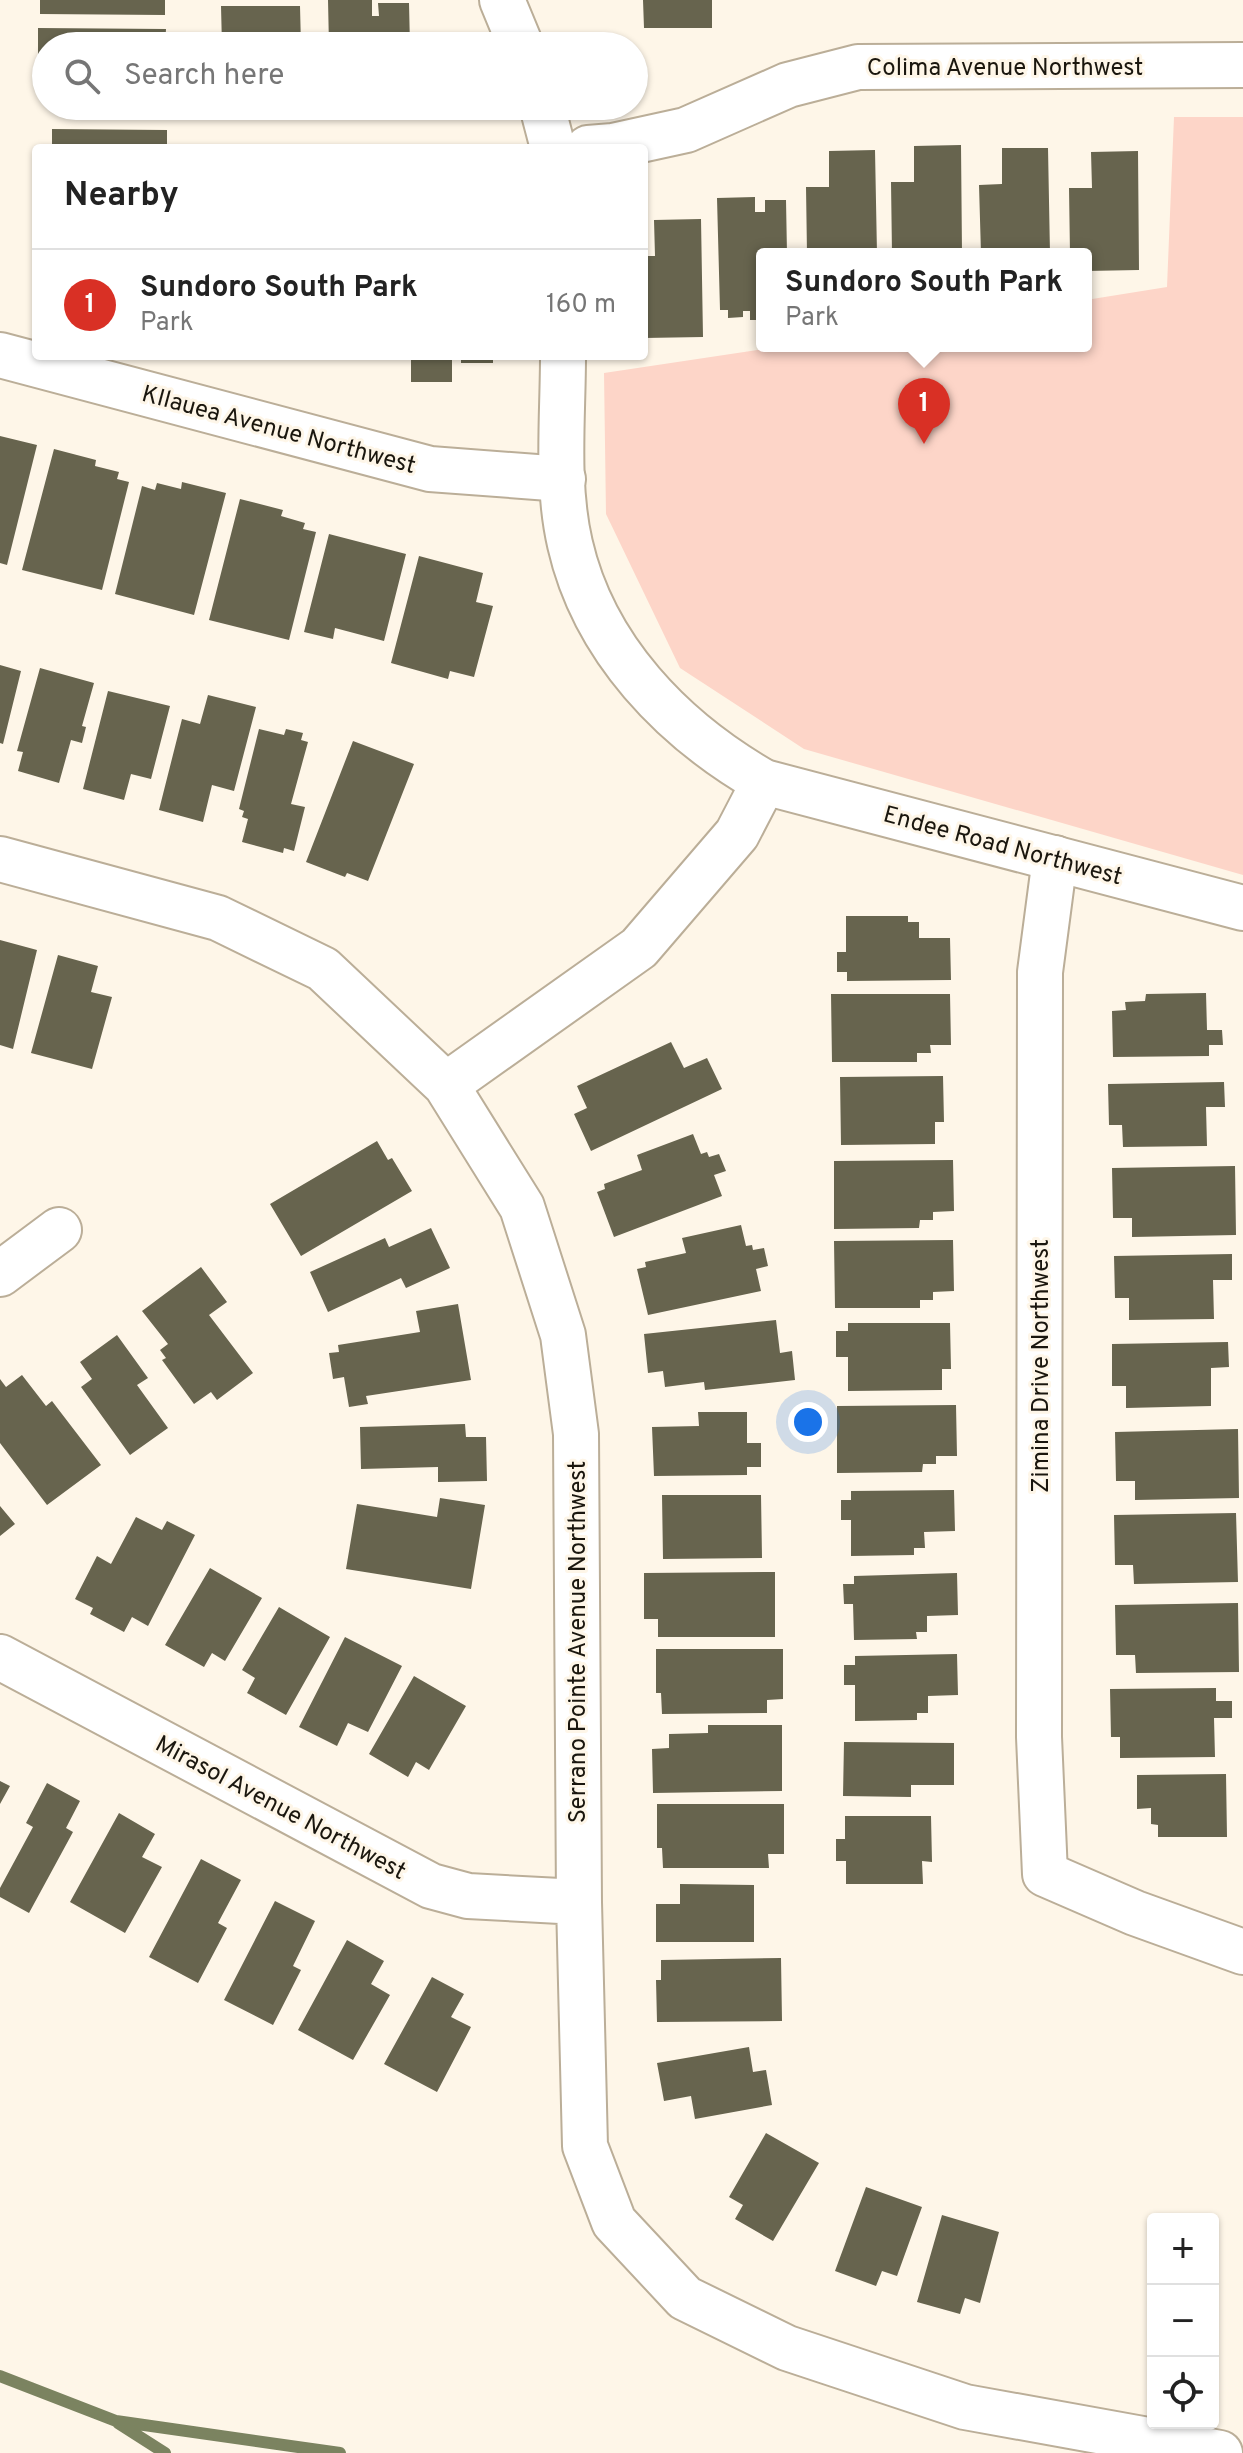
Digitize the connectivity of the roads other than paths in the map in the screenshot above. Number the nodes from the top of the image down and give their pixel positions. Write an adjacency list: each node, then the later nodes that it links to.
1 (502, 0): 2 (street)
2 (515, 32)
3 (1243, 65): 6 (street, Colima Avenue Northwest)
4 (546, 120): 5 (street)
5 (552, 144)
6 (622, 144)
7 (0, 355): 9 (street, KIlauea Avenue Northwest)
8 (563, 360): 9 (street, Endee Road Northwest)
9 (563, 479): 10 (street, Endee Road Northwest)
10 (764, 782): 11 (street, Endee Road Northwest); 14 (street)
11 (1055, 858): 13 (street, Endee Road Northwest); 19 (street, Zimina Drive Northwest)
12 (0, 859): 14 (street, Serrano Pointe Avenue Northwest)
13 (1243, 908)
14 (446, 1085): 18 (street, Serrano Pointe Avenue Northwest)
15 (59, 1230): 16 (street)
16 (0, 1274)
17 (0, 1657): 18 (street, Mirasol Avenue Northwest)
18 (579, 1902): 20 (street, Serrano Pointe Avenue Northwest)
19 (1243, 1952)
20 (1220, 2453)

